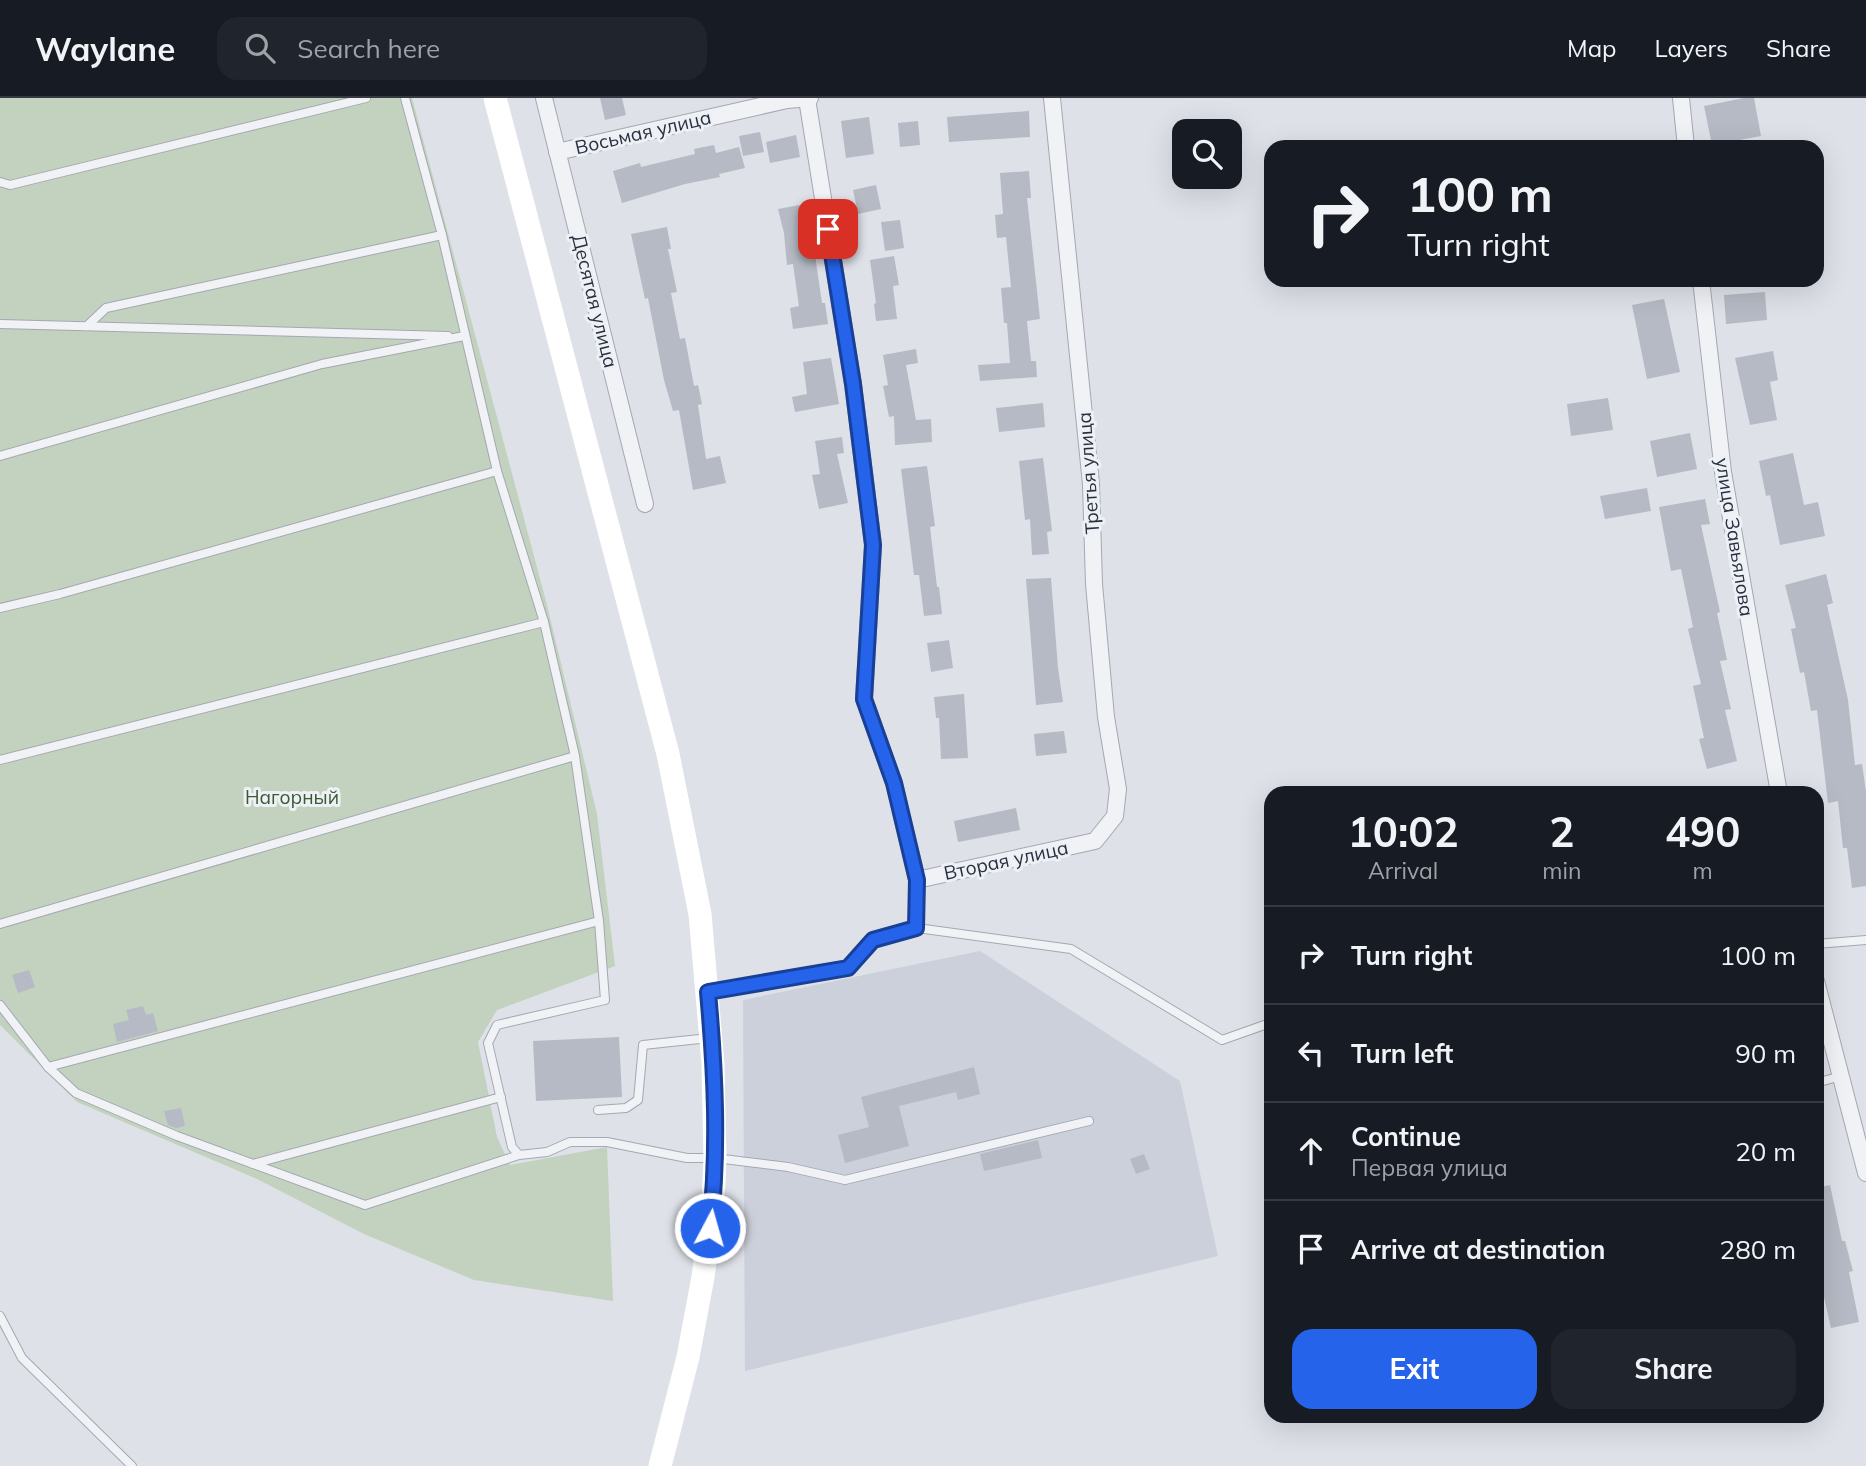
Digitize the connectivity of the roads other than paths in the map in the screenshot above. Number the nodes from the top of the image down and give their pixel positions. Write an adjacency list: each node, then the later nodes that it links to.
1 (366, 98): 11 (lane)
2 (405, 98): 12 (lane)
3 (495, 98): 32 (main road)
4 (544, 98): 10 (street, Десятая улица)
5 (809, 98): 8 (street, Восьмая улица); 26 (street)
6 (1052, 98): 25 (street, Третья улица)
7 (1681, 98): 9 (street)
8 (787, 99): 10 (street, Восьмая улица)
9 (1685, 140)
10 (558, 152): 19 (street, Десятая улица)
11 (0, 182)
12 (442, 235): 15 (lane); 16 (lane)
13 (1702, 287): 24 (street, улица Завьялова)
14 (0, 324): 15 (lane)
15 (87, 326): 16 (lane)
16 (464, 336): 17 (lane); 18 (lane)
17 (0, 456)
18 (497, 471): 20 (lane); 21 (lane)
19 (645, 504)
20 (0, 608)
21 (544, 622): 22 (lane); 23 (lane)
22 (575, 756): 27 (lane); 28 (lane)
23 (0, 760)
24 (1778, 786)
25 (1095, 841): 26 (street, Вторая улица)
26 (917, 880): 29 (lane)
27 (599, 921): 37 (lane); 40 (lane)
28 (0, 924)
29 (916, 928): 32 (lane); 35 (lane)
30 (1866, 940): 31 (lane)
31 (1824, 943)
32 (708, 992): 36 (main road)
33 (0, 1005): 37 (lane)
34 (1824, 1011): 38 (street)
35 (1264, 1025)
36 (712, 1037): 41 (lane); 44 (main road)
37 (48, 1067): 45 (lane)
38 (1841, 1076): 39 (lane); 46 (street)
39 (1824, 1081)
40 (502, 1097): 43 (lane); 45 (lane)
41 (598, 1110)
42 (1089, 1121): 44 (lane)
43 (519, 1155): 44 (lane); 45 (lane)
44 (715, 1158): 49 (main road)
45 (253, 1164)
46 (1866, 1173)
47 (0, 1316): 48 (lane)
48 (132, 1466)
49 (660, 1466)

